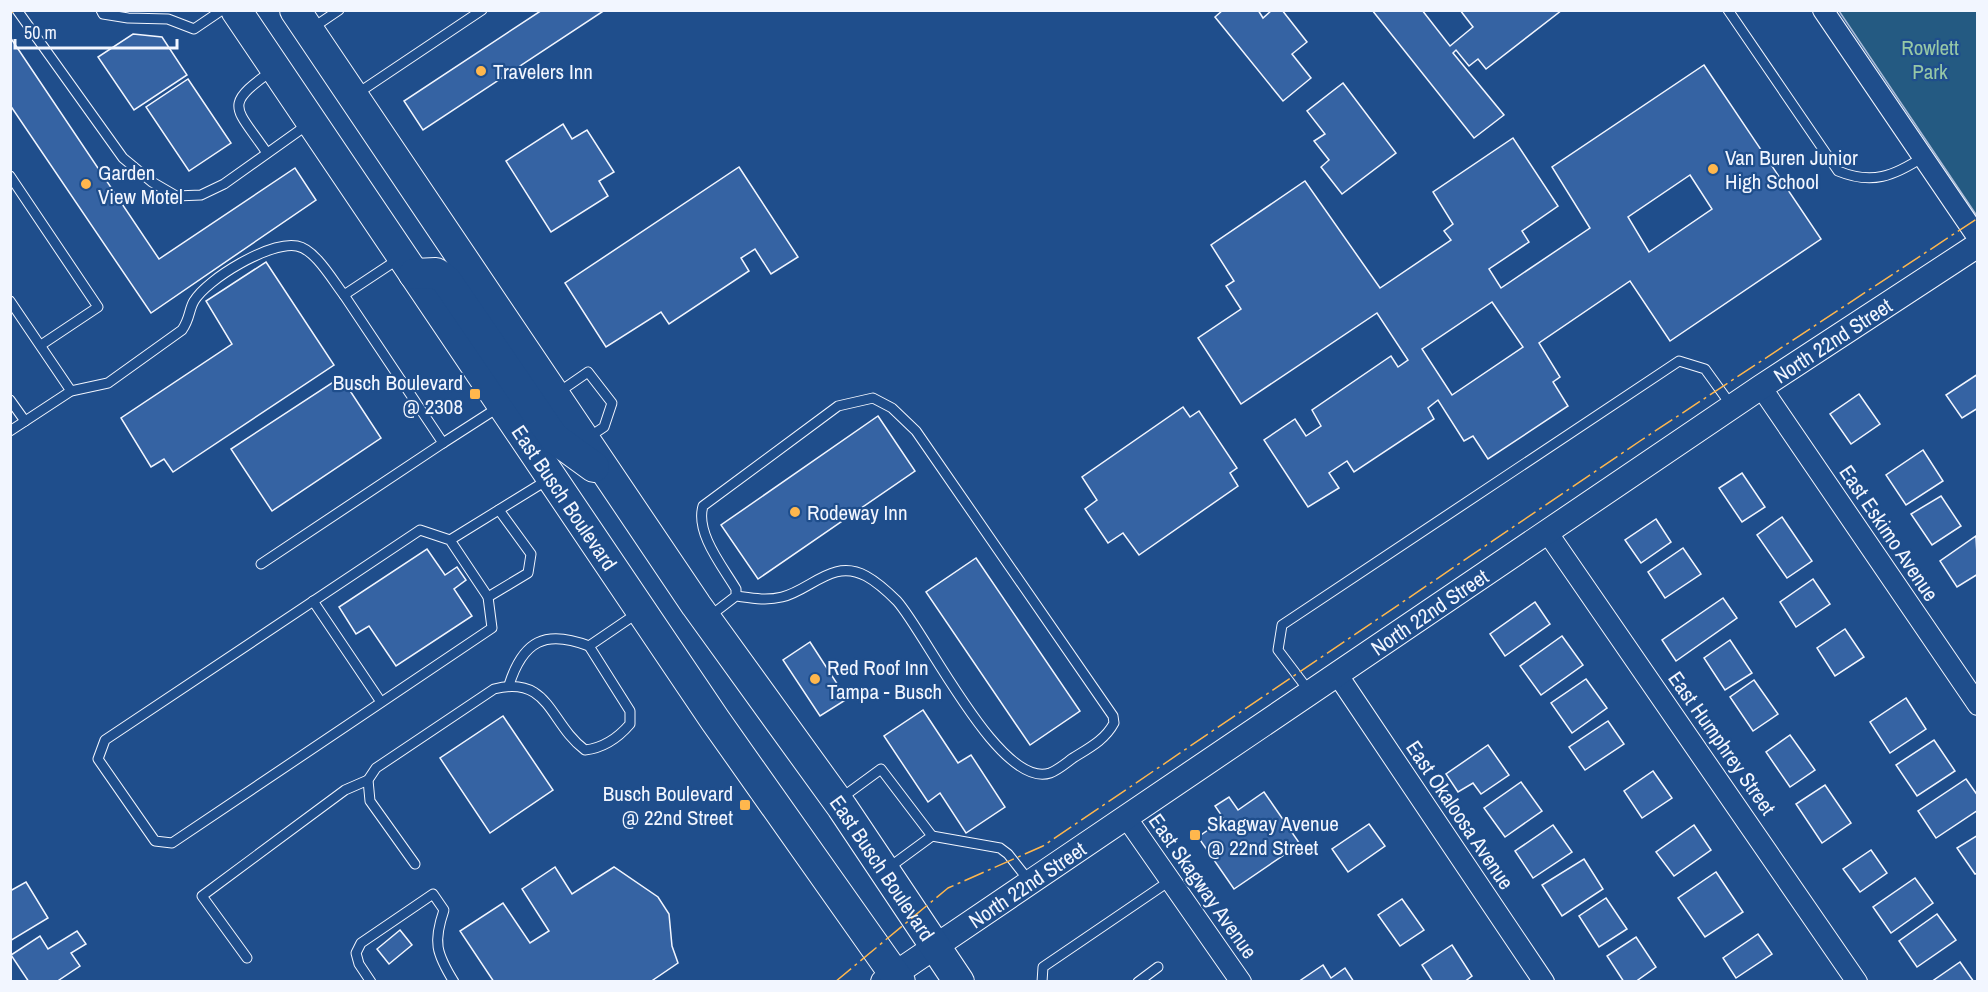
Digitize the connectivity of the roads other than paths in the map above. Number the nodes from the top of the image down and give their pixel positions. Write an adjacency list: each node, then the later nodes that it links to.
1 (17, 10): 13 (lane)
2 (100, 10): 3 (lane)
3 (222, 10)
4 (236, 10): 10 (main road, East Busch Boulevard)
5 (339, 10): 9 (lane)
6 (482, 10): 11 (lane)
7 (1728, 10): 14 (lane)
8 (1823, 10): 14 (street)
9 (302, 21): 11 (main road, East Busch Boulevard)
10 (275, 69): 12 (main road, East Busch Boulevard); 13 (lane)
11 (353, 96): 24 (main road, East Busch Boulevard)
12 (312, 123): 13 (lane); 18 (main road, East Busch Boulevard)
13 (267, 153)
14 (1923, 157): 16 (street)
15 (10, 176): 21 (lane)
16 (1977, 238)
17 (1977, 245): 22 (street, North 22nd Street)
18 (408, 265): 19 (lane); 26 (main road, East Busch Boulevard); 33 (main road)
19 (344, 295): 23 (lane); 31 (lane)
20 (10, 301): 21 (lane)
21 (40, 345): 23 (lane)
22 (1761, 387): 27 (street, North 22nd Street); 48 (street, East Eskimo Avenue)
23 (71, 391): 28 (lane)
24 (555, 395): 30 (main road, East Busch Boulevard); 30 (lane)
25 (10, 400): 28 (lane)
26 (502, 405): 31 (lane); 32 (main road, East Busch Boulevard)
27 (1733, 406): 35 (street, North 22nd Street); 46 (lane)
28 (25, 421): 29 (lane)
29 (10, 431)
30 (585, 440): 33 (main road, East Busch Boulevard)
31 (443, 443): 37 (lane)
32 (551, 477): 34 (lane); 41 (main road, East Busch Boulevard)
33 (611, 479): 42 (main road, East Busch Boulevard)
34 (499, 510): 36 (lane); 39 (lane)
35 (1547, 532): 44 (street, North 22nd Street); 68 (street, East Humphrey Street)
36 (450, 540): 39 (lane); 40 (lane)
37 (261, 564)
38 (736, 596): 38 (lane); 42 (lane)
39 (488, 597): 47 (lane)
40 (313, 601): 47 (lane); 47 (lane)
41 (641, 610): 43 (lane); 60 (main road, East Busch Boulevard)
42 (706, 620): 50 (main road, East Busch Boulevard)
43 (589, 646): 45 (lane); 45 (lane)
44 (1337, 674): 46 (street, North 22nd Street); 67 (street, East Okaloosa Avenue)
45 (509, 685): 49 (lane)
46 (1310, 693): 51 (street, North 22nd Street)
47 (381, 702)
48 (1977, 705)
49 (368, 780): 53 (lane); 58 (lane)
50 (837, 800): 52 (lane); 54 (main road, East Busch Boulevard)
51 (1126, 818): 55 (street, East Skagway Avenue); 56 (street, North 22nd Street)
52 (932, 837): 54 (lane); 56 (lane)
53 (414, 864)
54 (885, 871): 57 (main road, East Busch Boulevard)
55 (1172, 880): 64 (lane); 66 (street, East Skagway Avenue)
56 (1030, 882): 57 (street, North 22nd Street)
57 (936, 946): 60 (street, North 22nd Street); 63 (main road, East Busch Boulevard)
58 (248, 958)
59 (1158, 967): 65 (lane)
60 (893, 979)
61 (370, 981): 62 (lane)
62 (454, 981)
63 (959, 981)
64 (1042, 981)
65 (1138, 981)
66 (1241, 981)
67 (1544, 981)
68 (1857, 981)

